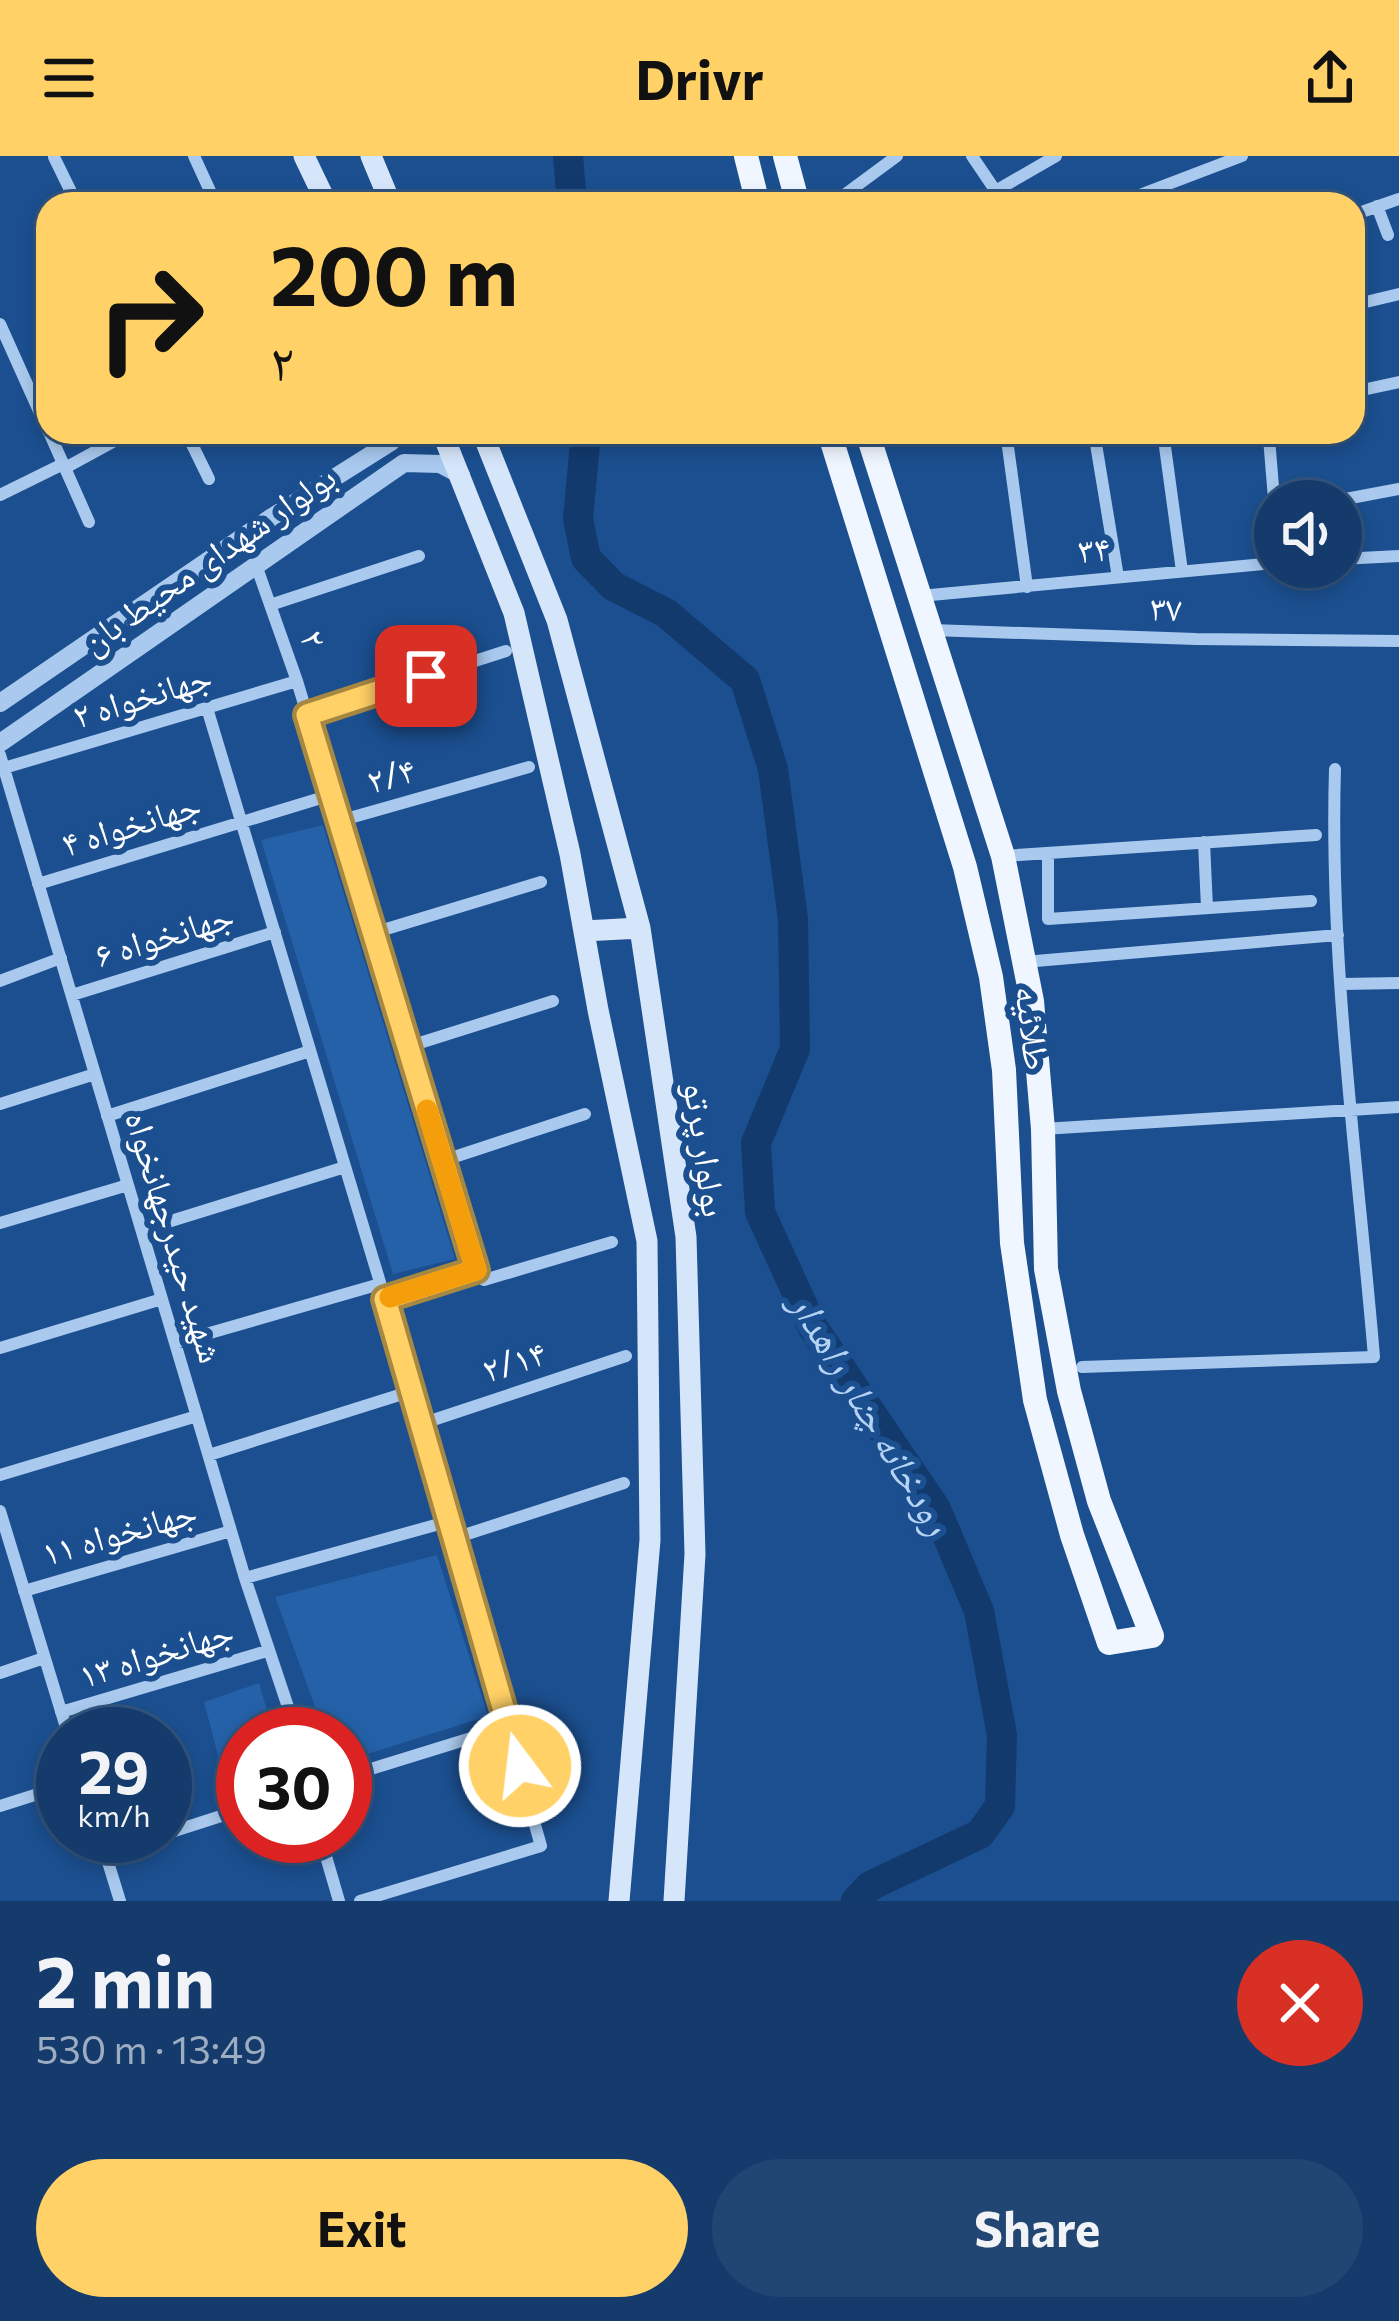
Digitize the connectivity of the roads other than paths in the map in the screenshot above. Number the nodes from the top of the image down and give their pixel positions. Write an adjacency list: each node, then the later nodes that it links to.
1 (194, 156): 13 (street)
2 (304, 156): 14 (main road)
3 (371, 156): 15 (main road)
4 (746, 156): 16 (main road)
5 (784, 156): 17 (main road)
6 (897, 156): 18 (street)
7 (972, 156): 11 (street)
8 (1057, 156): 11 (street)
9 (1242, 156): 20 (street)
10 (54, 157): 12 (street)
11 (995, 190): 19 (street)
12 (71, 192)
13 (210, 192)
14 (321, 192)
15 (386, 192)
16 (755, 192)
17 (794, 192)
18 (848, 192)
19 (992, 192)
20 (1148, 192)
21 (1399, 199): 22 (street)
22 (1377, 206): 23 (street); 24 (street)
23 (1365, 210)
24 (1388, 235)
25 (1399, 294): 26 (street)
26 (1365, 302)
27 (0, 324): 30 (street)
28 (1399, 382): 29 (street)
29 (1365, 389)
30 (36, 404)
31 (54, 444): 45 (street)
32 (107, 444): 45 (street)
33 (192, 444): 47 (street)
34 (385, 444): 67 (street, بولوار شهدای محیط بان)
35 (410, 444): 44 (street)
36 (447, 444): 46 (main road, بولوار پرتو)
37 (487, 444): 85 (main road, بولوار پرتو)
38 (833, 444): 105 (main road, طلائیه)
39 (871, 444): 61 (main road, طلائیه)
40 (1008, 444): 60 (street)
41 (1096, 444): 59 (street)
42 (1165, 444): 58 (street)
43 (1269, 444): 48 (street)
44 (411, 463): 46 (street); 56 (street, بولوار شهدای محیط بان)
45 (64, 466): 50 (street); 52 (street)
46 (461, 475): 86 (main road, بولوار پرتو)
47 (209, 479)
48 (1272, 480)
49 (1399, 489): 51 (street)
50 (0, 495)
51 (1362, 496)
52 (89, 522)
53 (419, 556): 62 (street)
54 (1399, 556): 55 (street)
55 (1362, 559)
56 (256, 565): 62 (street, ۲); 70 (street, بولوار شهدای محیط بان)
57 (1254, 565): 58 (street, ۳۴)
58 (1182, 571): 59 (street, ۳۴)
59 (1118, 577): 60 (street, ۳۴)
60 (1027, 587): 61 (street, ۳۴)
61 (920, 596): 63 (main road, طلائیه)
62 (270, 605): 66 (street, ۲)
63 (931, 630): 64 (street, ۳۷); 80 (main road, طلائیه)
64 (1399, 640)
65 (506, 651): 69 (street)
66 (297, 681): 68 (street, جهانخواه ۲); 69 (street, ۲)
67 (0, 703)
68 (207, 708): 71 (street, جهانخواه ۲); 75 (street)
69 (307, 715): 74 (street, ۲)
70 (0, 743)
71 (2, 762): 82 (street, شهید حیدرجهانخواه)
72 (529, 767): 76 (street, ۲/۴)
73 (1336, 769): 89 (street)
74 (331, 795): 75 (street, جهانخواه ۴); 76 (street, ۲)
75 (241, 821): 82 (street, جهانخواه ۴); 87 (street)
76 (339, 821): 88 (street, ۲)
77 (1316, 835): 78 (street)
78 (1204, 842): 79 (street); 84 (street)
79 (1048, 853): 80 (street); 84 (street)
80 (1003, 856): 91 (main road, طلائیه)
81 (541, 882): 88 (street)
82 (38, 884): 90 (street, شهید حیدرجهانخواه)
83 (1311, 901): 84 (street)
84 (1208, 908)
85 (640, 928): 86 (main road); 147 (main road, بولوار پرتو)
86 (584, 931): 146 (main road, بولوار پرتو)
87 (275, 932): 95 (street, جهانخواه ۶); 98 (street)
88 (373, 933): 97 (street, ۲)
89 (1338, 935): 91 (street); 94 (street)
90 (61, 958): 92 (street); 95 (street, شهید حیدرجهانخواه)
91 (1024, 962): 105 (main road, طلائیه)
92 (0, 981)
93 (1399, 983): 94 (street)
94 (1342, 984): 101 (street)
95 (72, 995): 99 (street, شهید حیدرجهانخواه)
96 (553, 1001): 97 (street)
97 (407, 1047): 106 (street, ۲)
98 (310, 1052): 104 (street); 107 (street)
99 (95, 1074): 100 (street); 104 (street, شهید حیدرجهانخواه)
100 (0, 1104)
101 (1353, 1107): 102 (street); 105 (street); 118 (street)
102 (1399, 1107)
103 (585, 1114): 106 (street)
104 (107, 1116): 108 (street, شهید حیدرجهانخواه)
105 (1043, 1129)
106 (442, 1161): 112 (street, ۲)
107 (345, 1167): 110 (street); 113 (street)
108 (128, 1186): 109 (street); 110 (street, شهید حیدرجهانخواه)
109 (0, 1223)
110 (142, 1230): 114 (street, شهید حیدرجهانخواه)
111 (612, 1242): 112 (street)
112 (476, 1270): 113 (street)
113 (383, 1292): 115 (street); 119 (street)
114 (162, 1299): 115 (street, شهید حیدرجهانخواه); 116 (street)
115 (176, 1343): 120 (street, شهید حیدرجهانخواه)
116 (0, 1348)
117 (626, 1356): 121 (street, ۲/۱۴)
118 (1082, 1367)
119 (412, 1391): 121 (street); 122 (street)
120 (197, 1416): 122 (street, شهید حیدرجهانخواه); 123 (street)
121 (421, 1424): 126 (street)
122 (208, 1455): 127 (street, شهید حیدرجهانخواه)
123 (0, 1475)
124 (624, 1483): 128 (street)
125 (0, 1511): 130 (street)
126 (449, 1521): 128 (street); 129 (street)
127 (231, 1531): 129 (street, شهید حیدرجهانخواه); 130 (street, جهانخواه ۱۱)
128 (454, 1538): 137 (street)
129 (245, 1578): 131 (street, شهید حیدرجهانخواه)
130 (24, 1592): 132 (street)
131 (268, 1651): 135 (street, جهانخواه ۱۳); 136 (street, شهید حیدرجهانخواه)
132 (44, 1658): 133 (street); 134 (street)
133 (0, 1673)
134 (60, 1707)
135 (79, 1707)
136 (288, 1707)
137 (510, 1726): 138 (street); 145 (street)
138 (372, 1769)
139 (36, 1795): 140 (street)
140 (0, 1806)
141 (108, 1863): 143 (street)
142 (328, 1863): 144 (street)
143 (120, 1901)
144 (340, 1901)
145 (360, 1901)
146 (619, 1901)
147 (674, 1901)

